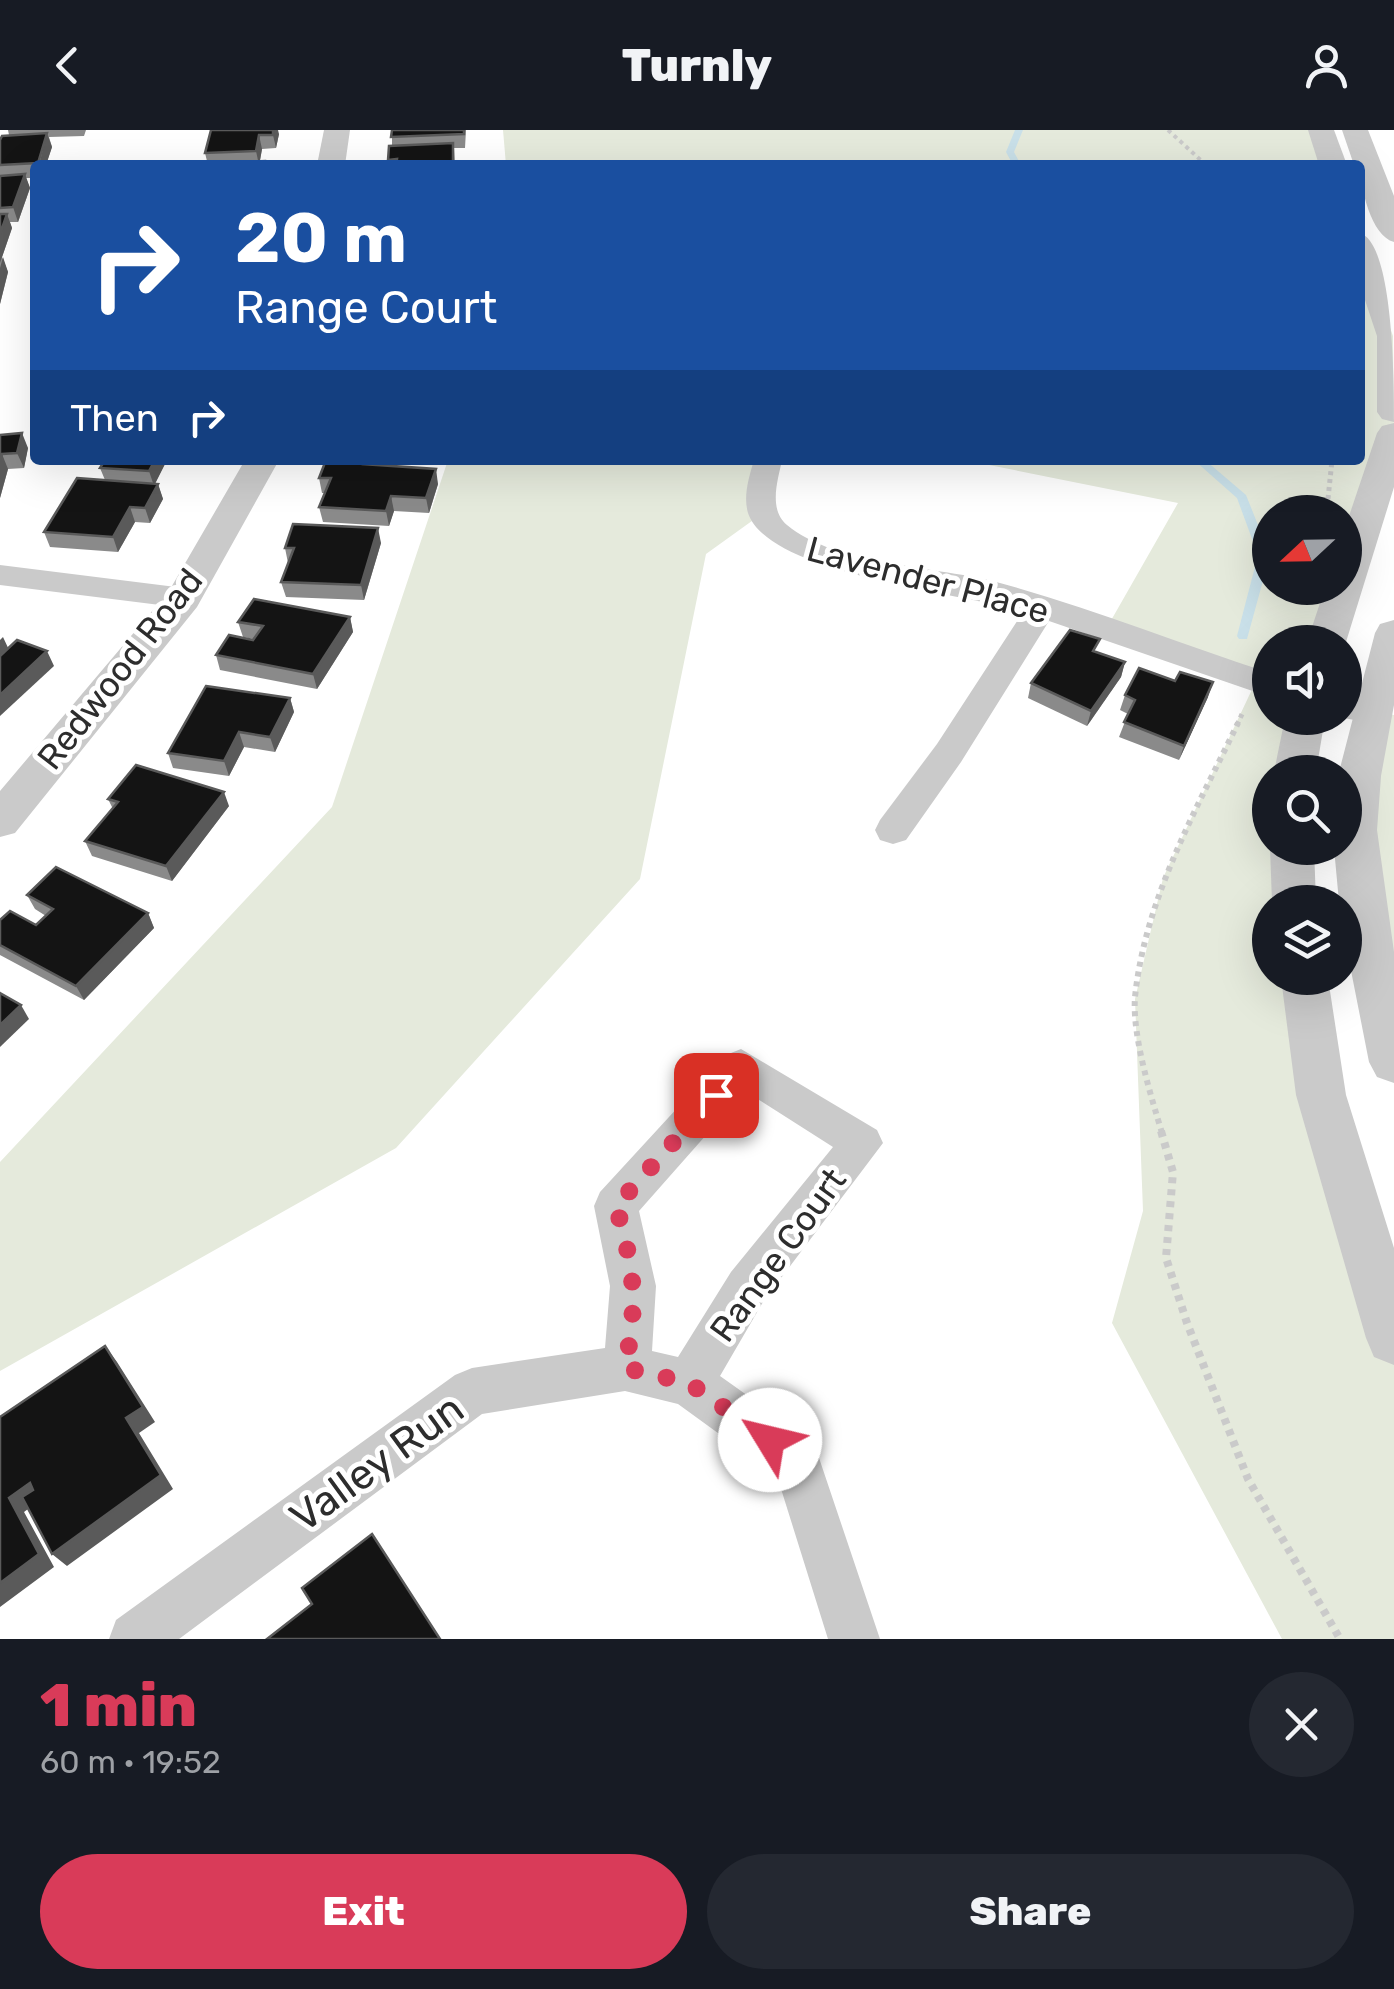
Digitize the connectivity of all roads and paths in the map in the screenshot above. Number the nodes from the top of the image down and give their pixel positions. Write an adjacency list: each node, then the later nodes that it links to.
1 (337, 130): 5 (street)
2 (1168, 130): 6 (path)
3 (1321, 130): 7 (street)
4 (1355, 130): 8 (street)
5 (332, 160)
6 (1201, 160)
7 (1331, 160)
8 (1394, 233)
9 (1365, 256): 10 (street)
10 (1394, 412)
11 (1394, 433): 16 (street)
12 (259, 465): 18 (street, Redwood Road)
13 (767, 465): 19 (street, Lavender Place)
14 (1332, 465): 15 (path)
15 (1329, 495)
16 (1362, 531)
17 (0, 576): 18 (street)
18 (184, 598): 25 (street, Redwood Road)
19 (1040, 610): 21 (street, Lavender Place); 26 (street)
20 (1394, 633): 22 (street)
21 (1252, 679)
22 (1362, 701)
23 (1252, 704): 34 (path)
24 (1357, 735): 28 (street)
25 (0, 821)
26 (893, 830)
27 (1306, 995): 29 (street)
28 (1394, 1062)
29 (1394, 1338)
30 (625, 1368): 31 (street, Valley Run); 31 (street, Range Court); 32 (street, Valley Run)
31 (689, 1383): 33 (street, Valley Run)
32 (135, 1639)
33 (854, 1639)
34 (1340, 1639)

